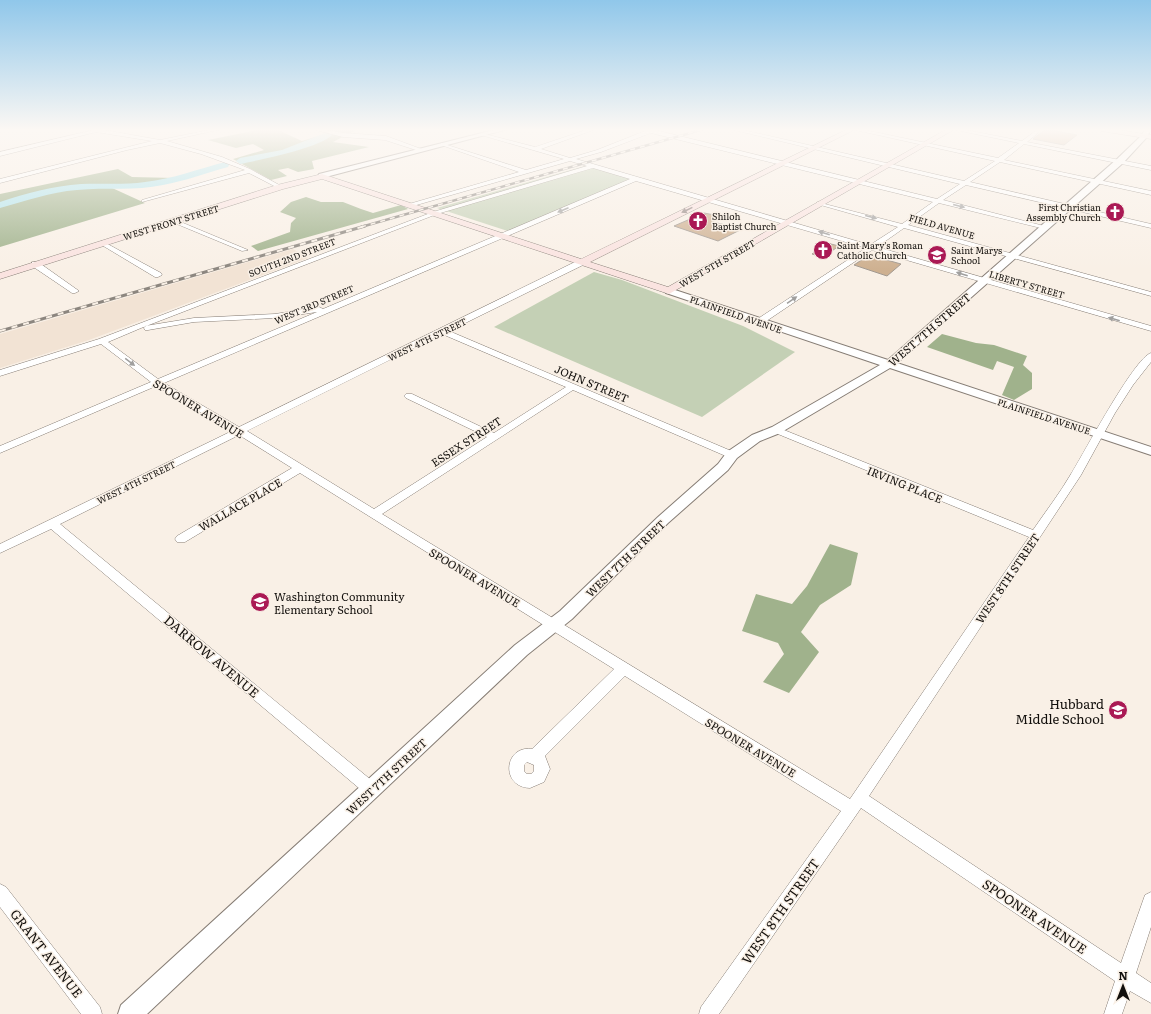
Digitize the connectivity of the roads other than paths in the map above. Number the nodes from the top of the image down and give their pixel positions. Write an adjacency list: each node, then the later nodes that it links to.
1 (18, 176): 17 (street)
2 (230, 176): 24 (street)
3 (259, 176): 21 (street)
4 (321, 176): 21 (main road, WEST FRONT STREET)
5 (323, 176): 27 (main road, PLAINFIELD AVENUE)
6 (510, 176): 27 (street)
7 (559, 176): 29 (street, SOUTH 2ND STREET)
8 (631, 176): 16 (street, LIBERTY STREET)
9 (756, 176): 23 (main road, WEST 4TH STREET)
10 (841, 176): 18 (street)
11 (867, 176): 18 (main road, WEST 5TH STREET)
12 (941, 176): 20 (street)
13 (974, 176): 20 (street)
14 (1076, 176): 19 (street)
15 (1103, 176): 19 (street, WEST 7TH STREET)
16 (637, 178): 23 (street, LIBERTY STREET); 35 (street, WEST 3RD STREET, one-way to 35)
17 (0, 181)
18 (859, 181): 25 (street); 26 (main road, WEST 5TH STREET)
19 (1098, 181): 22 (street); 28 (street, WEST 7TH STREET)
20 (965, 182): 25 (street); 28 (street)
21 (280, 187): 30 (main road, WEST FRONT STREET)
22 (1151, 193)
23 (709, 199): 31 (street, LIBERTY STREET); 40 (main road, WEST 4TH STREET, one-way to 40)
24 (144, 201)
25 (938, 201): 32 (street); 34 (street, one-way to 34)
26 (819, 203): 31 (main road, WEST 5TH STREET); 32 (street, FIELD AVENUE, one-way to 32)
27 (410, 205): 29 (main road, PLAINFIELD AVENUE)
28 (1069, 206): 33 (street); 34 (street, WEST 7TH STREET)
29 (435, 213): 35 (main road, PLAINFIELD AVENUE); 49 (street, SOUTH 2ND STREET)
30 (174, 221): 36 (main road, WEST FRONT STREET); 38 (street)
31 (788, 223): 37 (street, LIBERTY STREET, one-way to 31); 46 (main road, WEST 5TH STREET)
32 (903, 226): 37 (street); 39 (street, FIELD AVENUE)
33 (1151, 226)
34 (1045, 228): 39 (street, WEST 7TH STREET)
35 (503, 235): 40 (main road, PLAINFIELD AVENUE); 48 (street, WEST 3RD STREET)
36 (102, 243): 41 (main road, WEST FRONT STREET); 42 (street)
37 (871, 247): 44 (street, LIBERTY STREET, one-way to 37); 53 (street, one-way to 37)
38 (244, 250)
39 (1012, 256): 44 (street, WEST 7TH STREET); 47 (street, FIELD AVENUE)
40 (582, 262): 46 (main road, PLAINFIELD AVENUE); 55 (street, WEST 4TH STREET)
41 (35, 264): 43 (main road, WEST FRONT STREET); 45 (street)
42 (158, 275)
43 (0, 276)
44 (984, 281): 54 (street, LIBERTY STREET, one-way to 44); 59 (street, WEST 7TH STREET)
45 (75, 291)
46 (669, 291): 53 (street, PLAINFIELD AVENUE)
47 (1151, 294)
48 (334, 306): 50 (street); 52 (street, WEST 3RD STREET)
49 (166, 316): 51 (street); 56 (street, SOUTH 2ND STREET)
50 (275, 316): 51 (street); 52 (street)
51 (194, 320): 56 (street)
52 (298, 322): 61 (street, WEST 3RD STREET)
53 (759, 322): 59 (street, PLAINFIELD AVENUE)
54 (1151, 329)
55 (442, 331): 62 (street, JOHN STREET); 65 (street, WEST 4TH STREET)
56 (120, 334): 57 (street, SOUTH 2ND STREET)
57 (102, 341): 60 (street, SOUTH 2ND STREET); 61 (street, SPOONER AVENUE, one-way to 61)
58 (1151, 356): 66 (street, WEST 8TH STREET)
59 (889, 364): 64 (street, WEST 7TH STREET); 66 (street, PLAINFIELD AVENUE)
60 (0, 374)
61 (157, 383): 65 (street, SPOONER AVENUE); 68 (street, WEST 3RD STREET)
62 (572, 387): 67 (street, ESSEX STREET); 70 (street, JOHN STREET)
63 (410, 396): 67 (street)
64 (776, 430): 70 (street, WEST 7TH STREET); 74 (street, IRVING PLACE)
65 (239, 432): 71 (street, SPOONER AVENUE); 73 (street, WEST 4TH STREET)
66 (1098, 434): 69 (street, PLAINFIELD AVENUE); 74 (street, WEST 8TH STREET)
67 (494, 437): 72 (street, ESSEX STREET)
68 (0, 450)
69 (1151, 451)
70 (732, 455): 77 (street, WEST 7TH STREET)
71 (299, 469): 72 (street, SPOONER AVENUE); 75 (street, WALLACE PLACE)
72 (373, 515): 77 (street, SPOONER AVENUE)
73 (52, 524): 76 (street, WEST 4TH STREET); 80 (street, DARROW AVENUE)
74 (1036, 535): 81 (street, WEST 8TH STREET)
75 (181, 539)
76 (0, 549)
77 (553, 625): 78 (street, SPOONER AVENUE); 80 (street, WEST 7TH STREET)
78 (623, 669): 79 (street); 81 (street, SPOONER AVENUE)
79 (534, 757)
80 (371, 789): 87 (street, WEST 7TH STREET)
81 (856, 803): 84 (street, SPOONER AVENUE); 88 (street, WEST 8TH STREET)
82 (0, 893): 86 (street, GRANT AVENUE)
83 (1151, 901): 84 (street)
84 (1126, 977): 85 (street, SPOONER AVENUE); 89 (street)
85 (1151, 994)
86 (93, 1014)
87 (130, 1014)
88 (708, 1014)
89 (1113, 1014)

